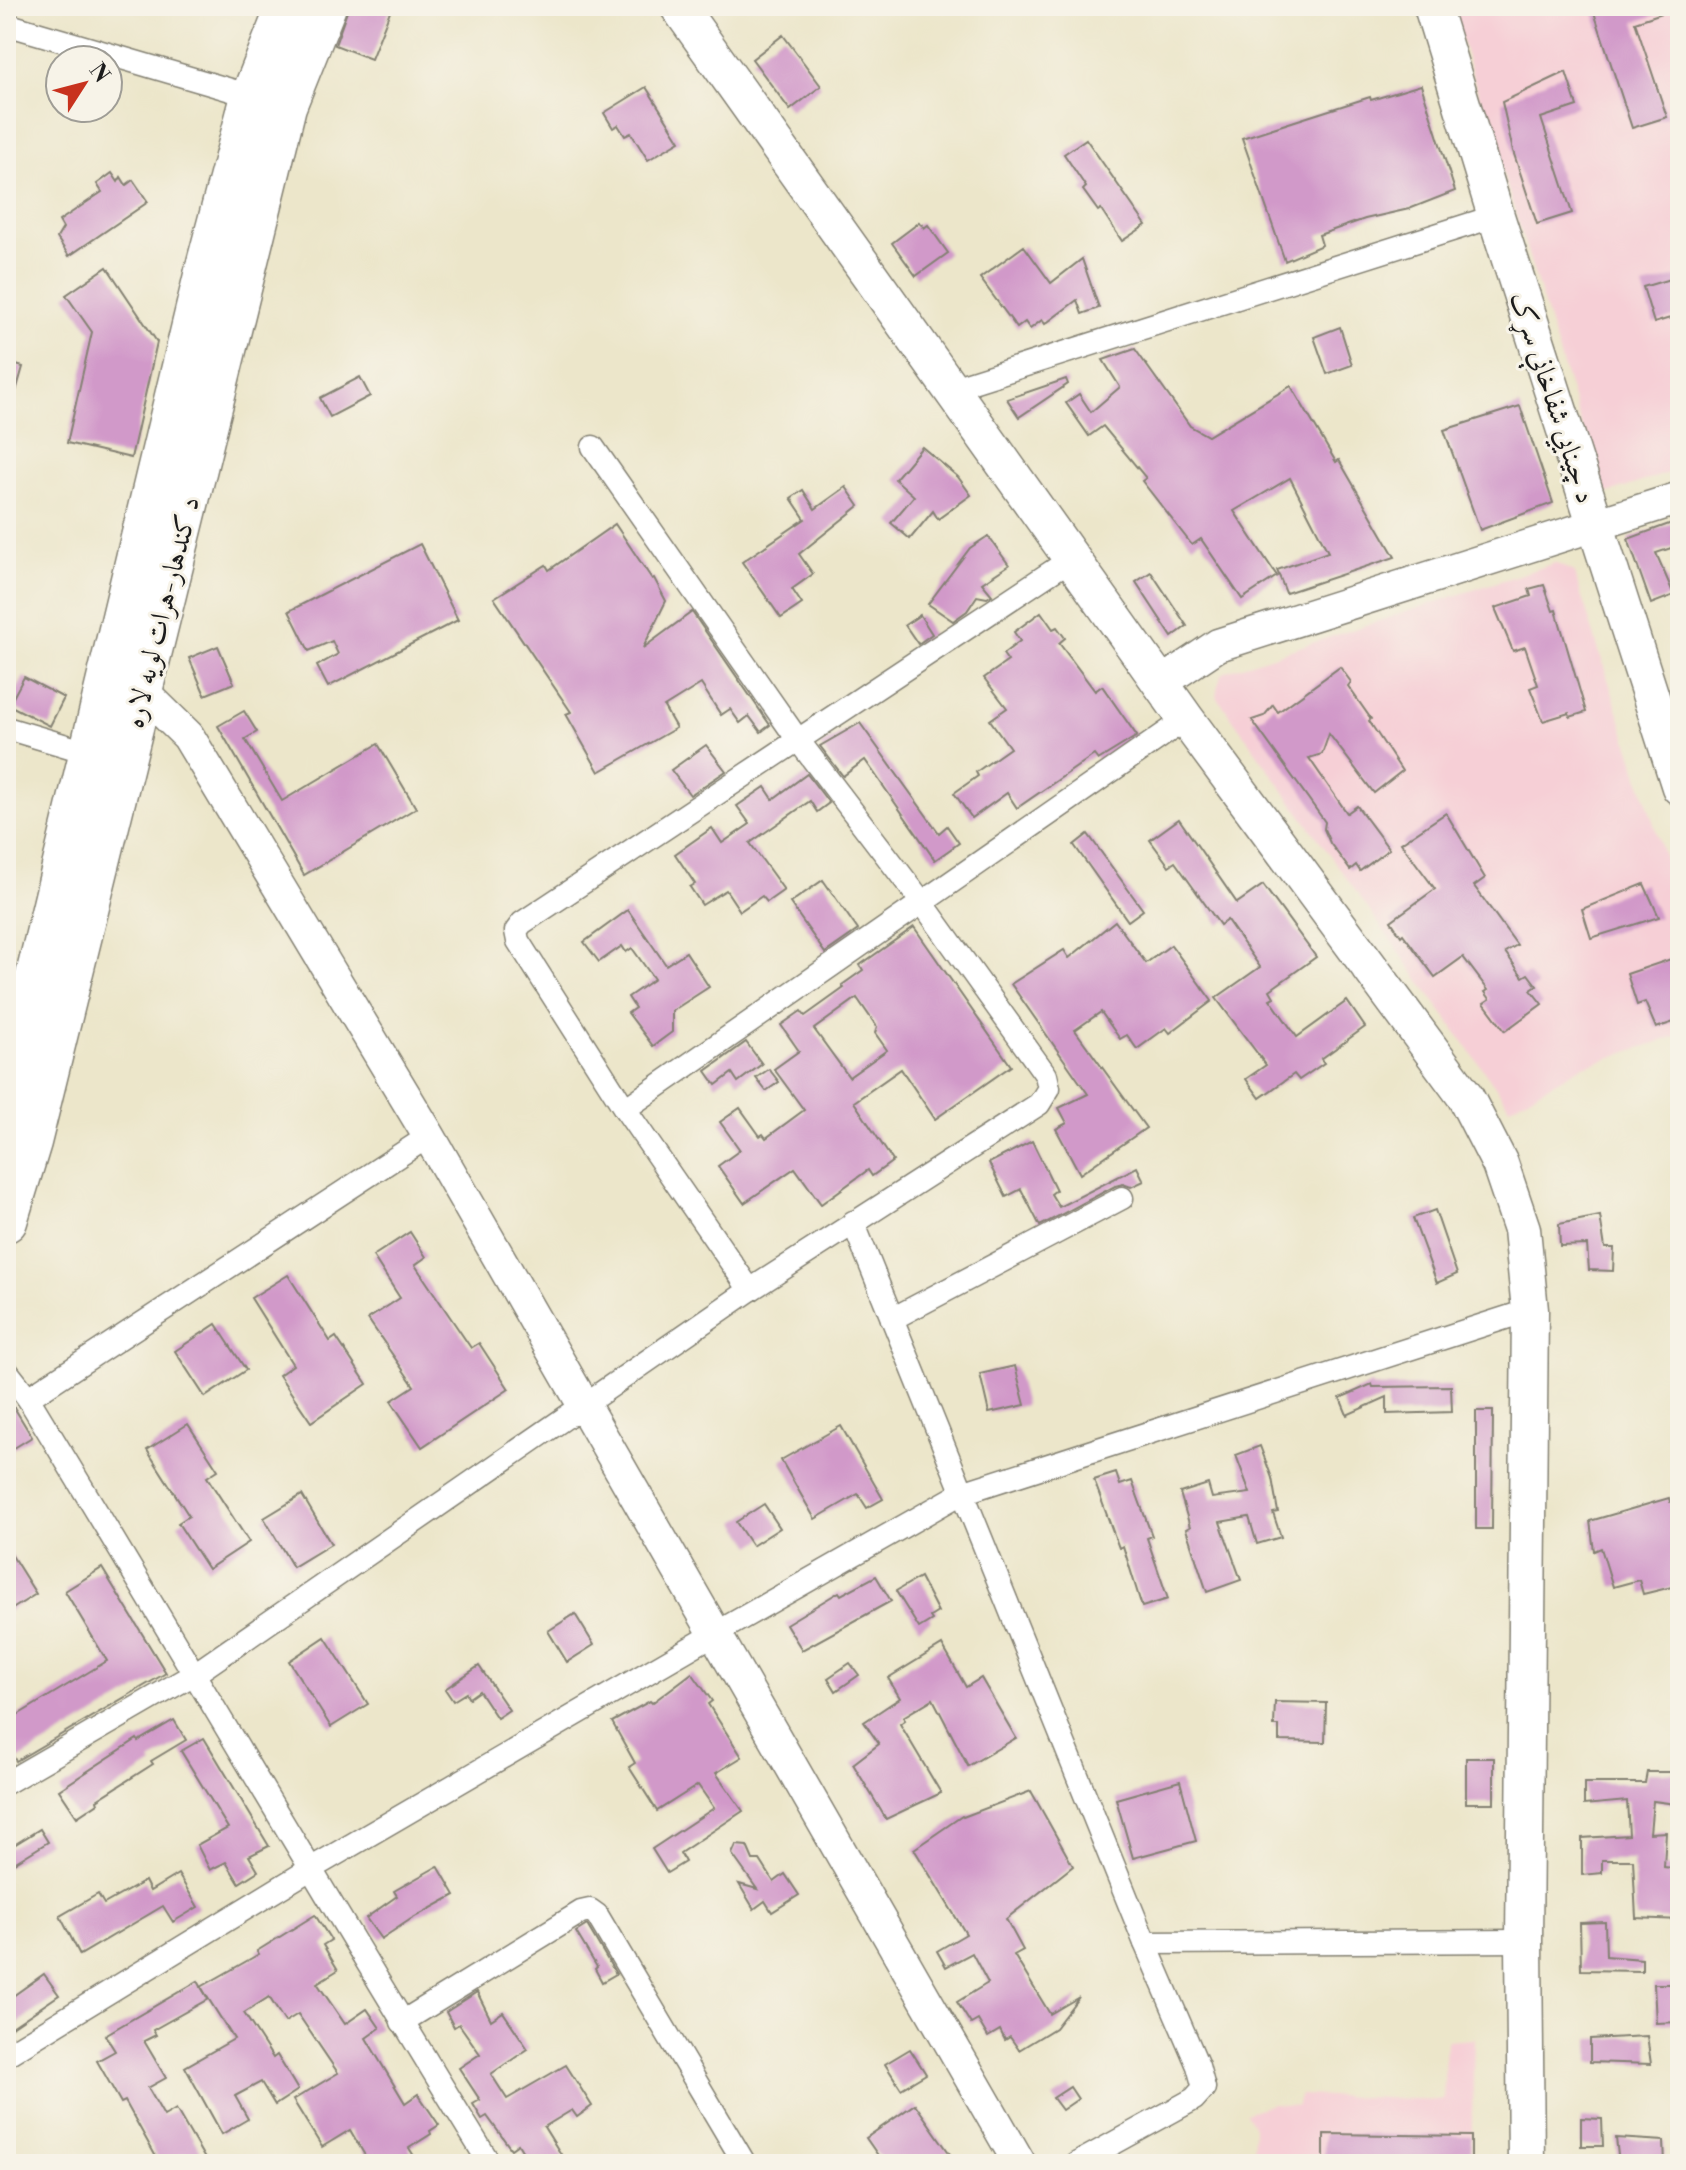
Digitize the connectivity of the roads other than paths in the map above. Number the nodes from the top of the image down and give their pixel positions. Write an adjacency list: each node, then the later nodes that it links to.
1 (288, 6): 6 (highway, د کندهار-هرات لويه لاره)
2 (325, 6): 6 (highway, د کندهار-هرات لويه لاره)
3 (678, 6): 8 (main road)
4 (1432, 6): 7 (main road, د چينايي شفاخانې سړک)
5 (6, 24): 6 (street)
6 (268, 101): 13 (highway, د کندهار-هرات لويه لاره)
7 (1496, 216): 8 (street); 11 (main road, د چينايي شفاخانې سړک)
8 (950, 389): 12 (main road)
9 (593, 447): 17 (street)
10 (1680, 498): 11 (street)
11 (1595, 525): 14 (street); 19 (main road, د چينايي شفاخانې سړک)
12 (1071, 559): 14 (main road); 17 (street)
13 (126, 683): 18 (highway, د کندهار-هرات لويه لاره); 23 (street)
14 (1161, 683): 15 (main road)
15 (1186, 719): 20 (street); 28 (main road)
16 (6, 728): 18 (street)
17 (798, 740): 20 (street); 22 (street)
18 (107, 758): 21 (highway, د کندهار-هرات لويه لاره); 25 (highway, د کندهار-هرات لويه لاره)
19 (1680, 787)
20 (921, 901): 22 (street); 26 (street)
21 (6, 1105)
22 (625, 1109): 27 (street)
23 (429, 1136): 31 (street); 32 (street)
24 (1122, 1198): 29 (street)
25 (6, 1221)
26 (853, 1222): 27 (street); 29 (street)
27 (750, 1290): 32 (street)
28 (1530, 1310): 33 (street); 38 (main road)
29 (892, 1319): 33 (street)
30 (6, 1370): 31 (street)
31 (28, 1398): 35 (street)
32 (584, 1405): 34 (street); 35 (street)
33 (962, 1493): 34 (street); 39 (street)
34 (716, 1633): 37 (street); 44 (street)
35 (196, 1673): 36 (street); 37 (street)
36 (6, 1783)
37 (312, 1868): 40 (street); 41 (street)
38 (1524, 1941): 39 (street); 46 (main road)
39 (1145, 1943): 45 (street)
40 (402, 2022): 42 (street); 43 (street)
41 (6, 2055)
42 (490, 2164)
43 (745, 2164)
44 (1020, 2164)
45 (1076, 2164)
46 (1526, 2164)

